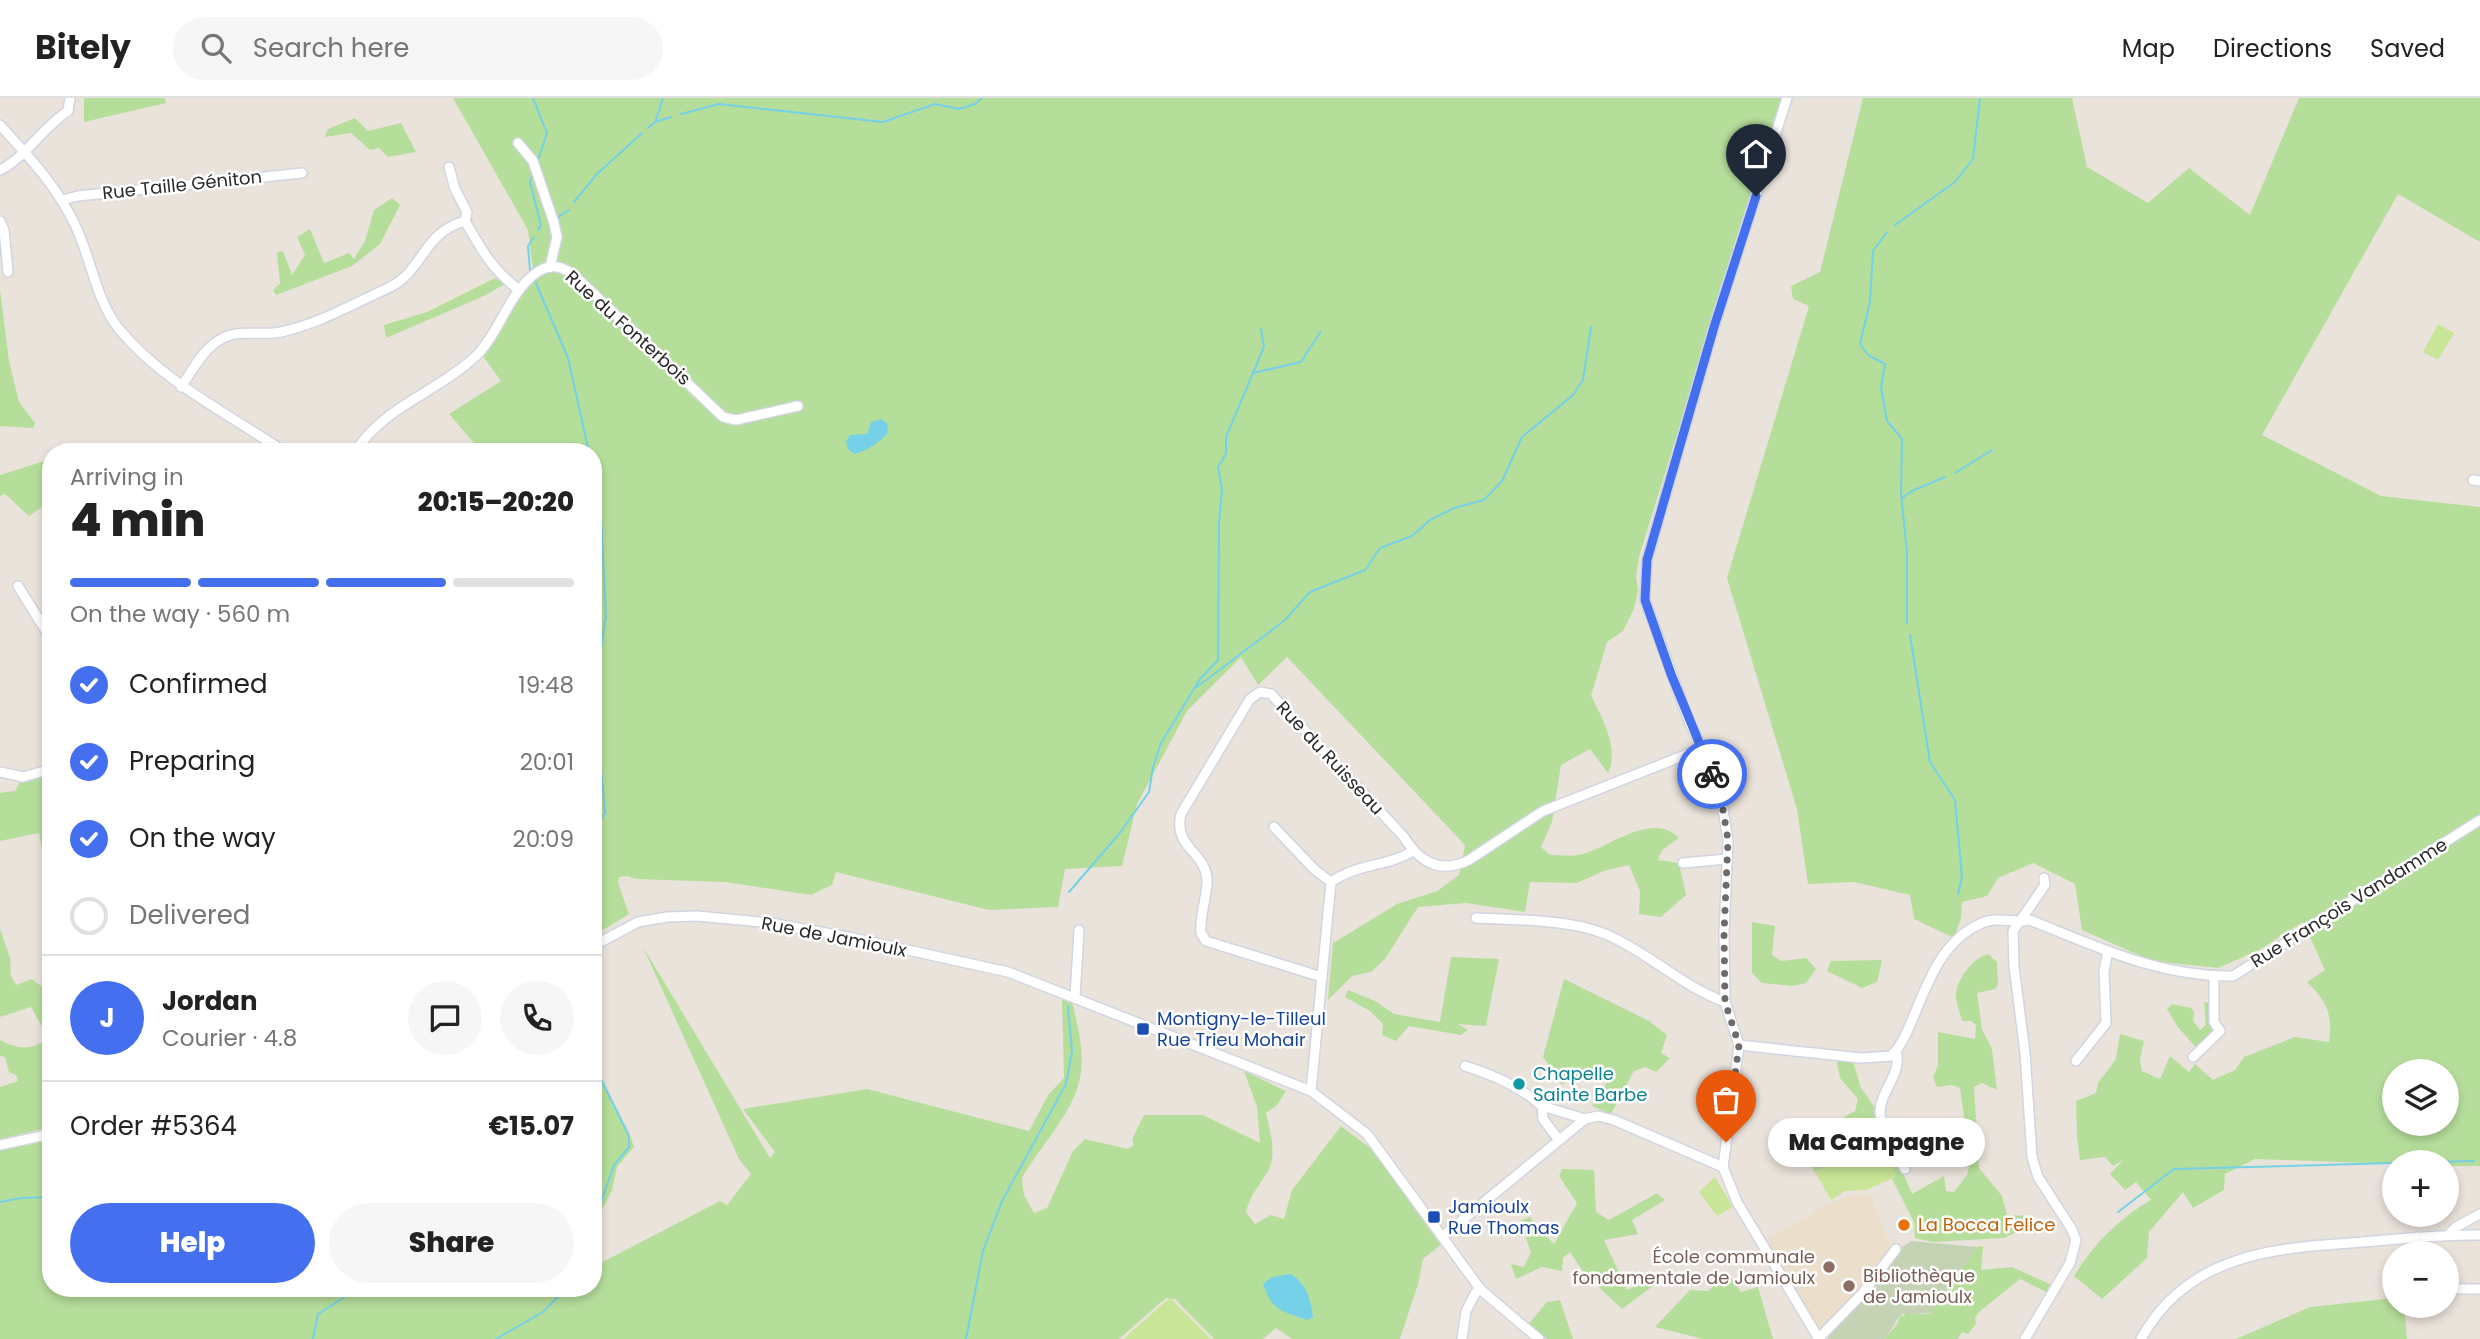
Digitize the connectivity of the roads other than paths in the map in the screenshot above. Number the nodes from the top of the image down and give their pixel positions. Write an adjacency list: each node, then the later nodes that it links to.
1 (69, 98): 5 (street)
2 (1787, 98): 21 (street)
3 (0, 125): 5 (street)
4 (518, 143): 12 (street)
5 (23, 150): 7 (street); 9 (street)
6 (449, 167): 11 (street)
7 (0, 170)
8 (302, 173): 9 (street, Rue Taille Géniton)
9 (62, 200): 15 (street)
10 (0, 221): 13 (street)
11 (465, 221): 14 (street); 15 (street)
12 (550, 267): 14 (street, Rue du Fonterbois); 16 (street, Rue du Fonterbois)
13 (8, 272)
14 (519, 290): 18 (street, Rue du Fonterbois)
15 (181, 387): 17 (street)
16 (798, 406)
17 (271, 443)
18 (364, 443)
19 (18, 586): 20 (street)
20 (42, 625)
21 (1703, 748): 26 (street); 27 (street)
22 (0, 772): 23 (street)
23 (42, 772)
24 (2480, 820): 36 (street, Rue François Vandamme)
25 (1274, 827): 30 (street)
26 (1413, 851): 30 (street); 37 (street, Rue du Ruisseau)
27 (1727, 859): 28 (street); 39 (street)
28 (1683, 863)
29 (2045, 877): 32 (street)
30 (1331, 882): 37 (street)
31 (1476, 918): 39 (street)
32 (2021, 922): 35 (street, Rue François Vandamme); 41 (street, Rue François Vandamme); 66 (street)
33 (1079, 930): 38 (street)
34 (602, 941): 38 (street, Rue de Jamioulx)
35 (2108, 951): 36 (street, Rue François Vandamme); 43 (street)
36 (2214, 976): 42 (street)
37 (1322, 977): 45 (street)
38 (1075, 997): 45 (street, Rue de Jamioulx)
39 (1725, 1002): 40 (street)
40 (1739, 1045): 41 (street); 51 (street)
41 (1896, 1051): 52 (street, Rue François Vandamme)
42 (2193, 1057)
43 (2076, 1061)
44 (1465, 1066): 46 (street)
45 (1311, 1091): 56 (street, Rue de Jamioulx)
46 (1542, 1106): 47 (street); 49 (street)
47 (1585, 1119): 49 (street); 51 (street)
48 (42, 1136): 50 (street)
49 (1559, 1140): 56 (street)
50 (0, 1144)
51 (1723, 1167): 65 (street)
52 (1905, 1169)
53 (2480, 1214): 54 (street)
54 (2449, 1234): 55 (street); 57 (street)
55 (2480, 1235)
56 (1443, 1236): 62 (street, Rue de Jamioulx)
57 (2417, 1237): 58 (street); 67 (street)
58 (2416, 1241)
59 (1896, 1250): 65 (street)
60 (2459, 1289): 61 (street)
61 (2480, 1289)
62 (1482, 1290): 63 (street); 64 (street, Rue de Jamioulx)
63 (1462, 1339)
64 (1539, 1339)
65 (1819, 1339)
66 (2025, 1339)
67 (2141, 1339)

